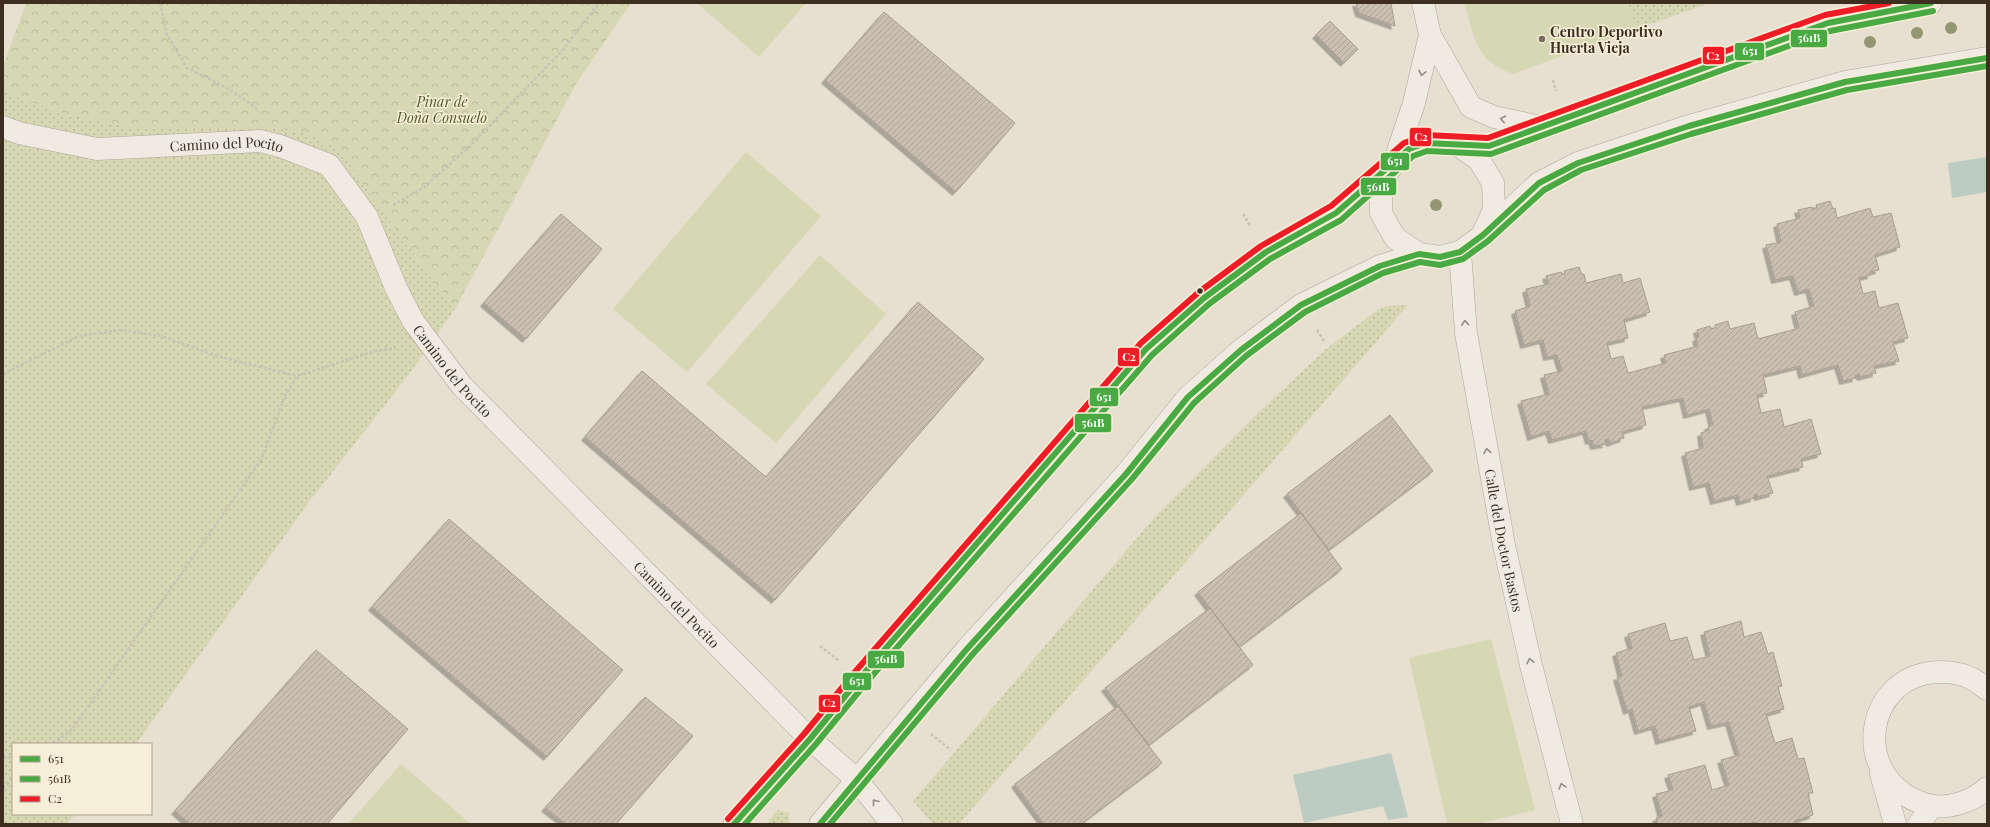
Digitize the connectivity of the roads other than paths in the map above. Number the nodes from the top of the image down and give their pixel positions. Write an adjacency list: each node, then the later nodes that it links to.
1 (1423, 3): 3 (street)
2 (1931, 3): 6 (street)
3 (1430, 34): 6 (street, one-way to 3); 8 (street, one-way to 8)
4 (1987, 58): 9 (street)
5 (3, 127): 13 (street, Camino del Pocito)
6 (1542, 127): 7 (street)
7 (1456, 144): 8 (street); 9 (street)
8 (1395, 160): 11 (street); 13 (street)
9 (1482, 235): 10 (street)
10 (1460, 252): 11 (street); 21 (street, Calle del Doctor Bastos, one-way to 10)
11 (1419, 254): 15 (street)
12 (1987, 689): 14 (street)
13 (810, 739): 15 (street, Camino del Pocito); 18 (street)
14 (1878, 763): 17 (street); 22 (street)
15 (857, 780): 19 (street); 20 (street, Camino del Pocito, one-way to 15)
16 (1987, 788): 17 (street)
17 (1932, 806): 23 (street)
18 (734, 824)
19 (820, 824)
20 (892, 824)
21 (1572, 824)
22 (1894, 824)
23 (1920, 824)

